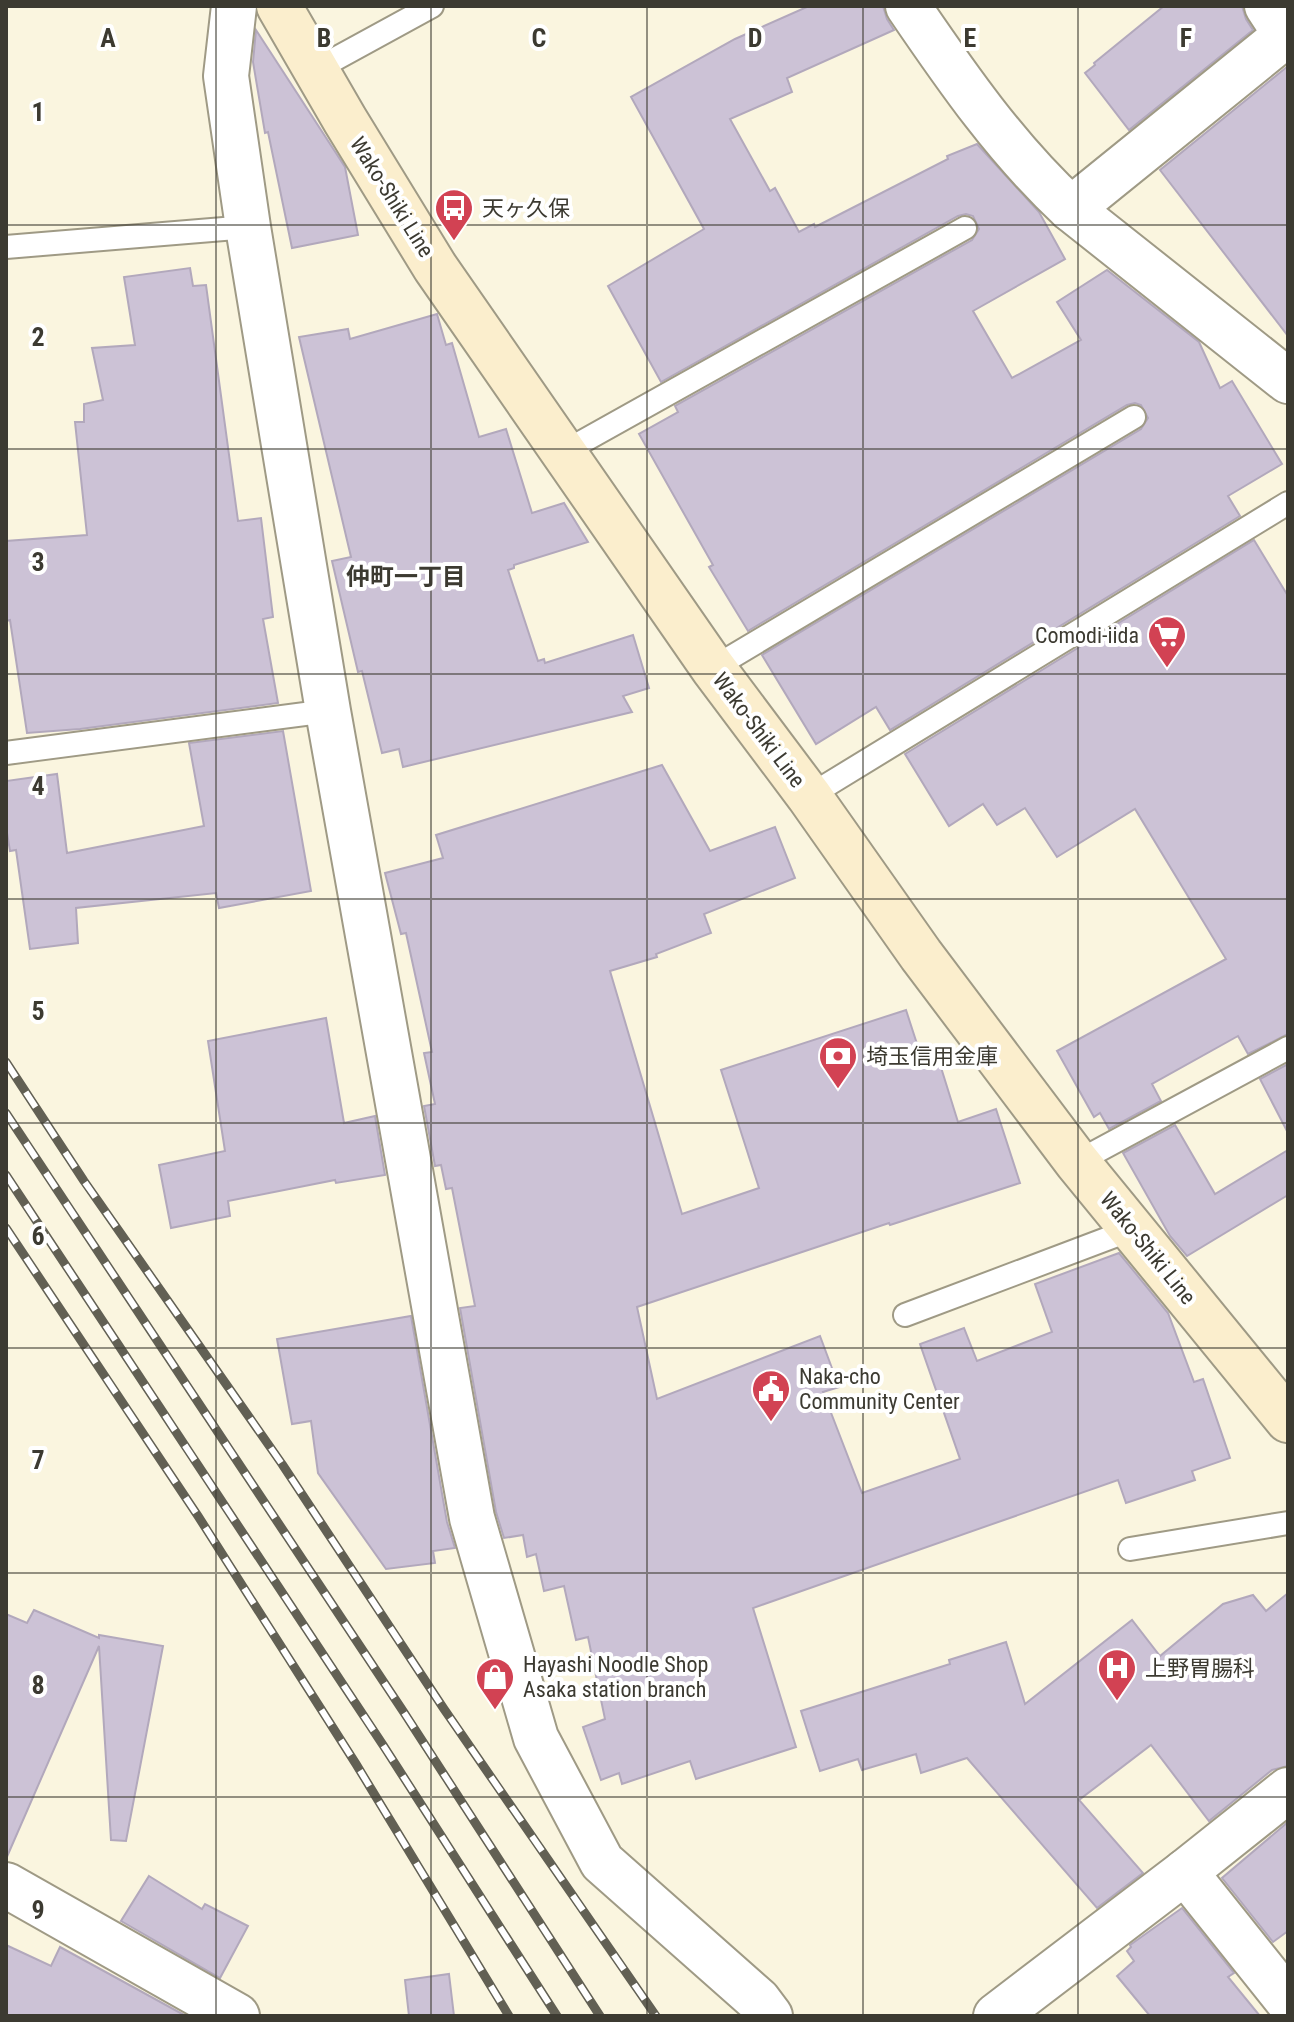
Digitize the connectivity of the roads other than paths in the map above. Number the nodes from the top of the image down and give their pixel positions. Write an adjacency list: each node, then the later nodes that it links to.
1 (234, 6): 8 (street)
2 (279, 6): 6 (main road, Wako-Shiki Line)
3 (432, 6): 6 (lane)
4 (908, 6): 7 (street)
5 (1280, 26): 7 (street)
6 (315, 70): 13 (main road, Wako-Shiki Line)
7 (1071, 209): 11 (street)
8 (248, 227): 10 (lane); 16 (street)
9 (965, 228): 13 (lane)
10 (6, 247)
11 (1288, 381)
12 (1134, 417): 15 (lane)
13 (562, 453): 15 (main road, Wako-Shiki Line)
14 (1288, 503): 18 (lane)
15 (713, 668): 18 (main road, Wako-Shiki Line)
16 (328, 711): 17 (lane); 31 (street)
17 (6, 753)
18 (809, 796): 20 (main road, Wako-Shiki Line)
19 (1288, 1048): 20 (lane)
20 (1077, 1162): 21 (main road, Wako-Shiki Line)
21 (1133, 1229): 22 (lane); 23 (main road, Wako-Shiki Line)
22 (905, 1315)
23 (1288, 1420)
24 (1288, 1523): 25 (lane)
25 (1130, 1549)
26 (1288, 1790): 27 (street)
27 (1185, 1872): 29 (street); 32 (street)
28 (6, 1885): 30 (street)
29 (1288, 2001)
30 (237, 2016)
31 (770, 2016)
32 (996, 2016)

